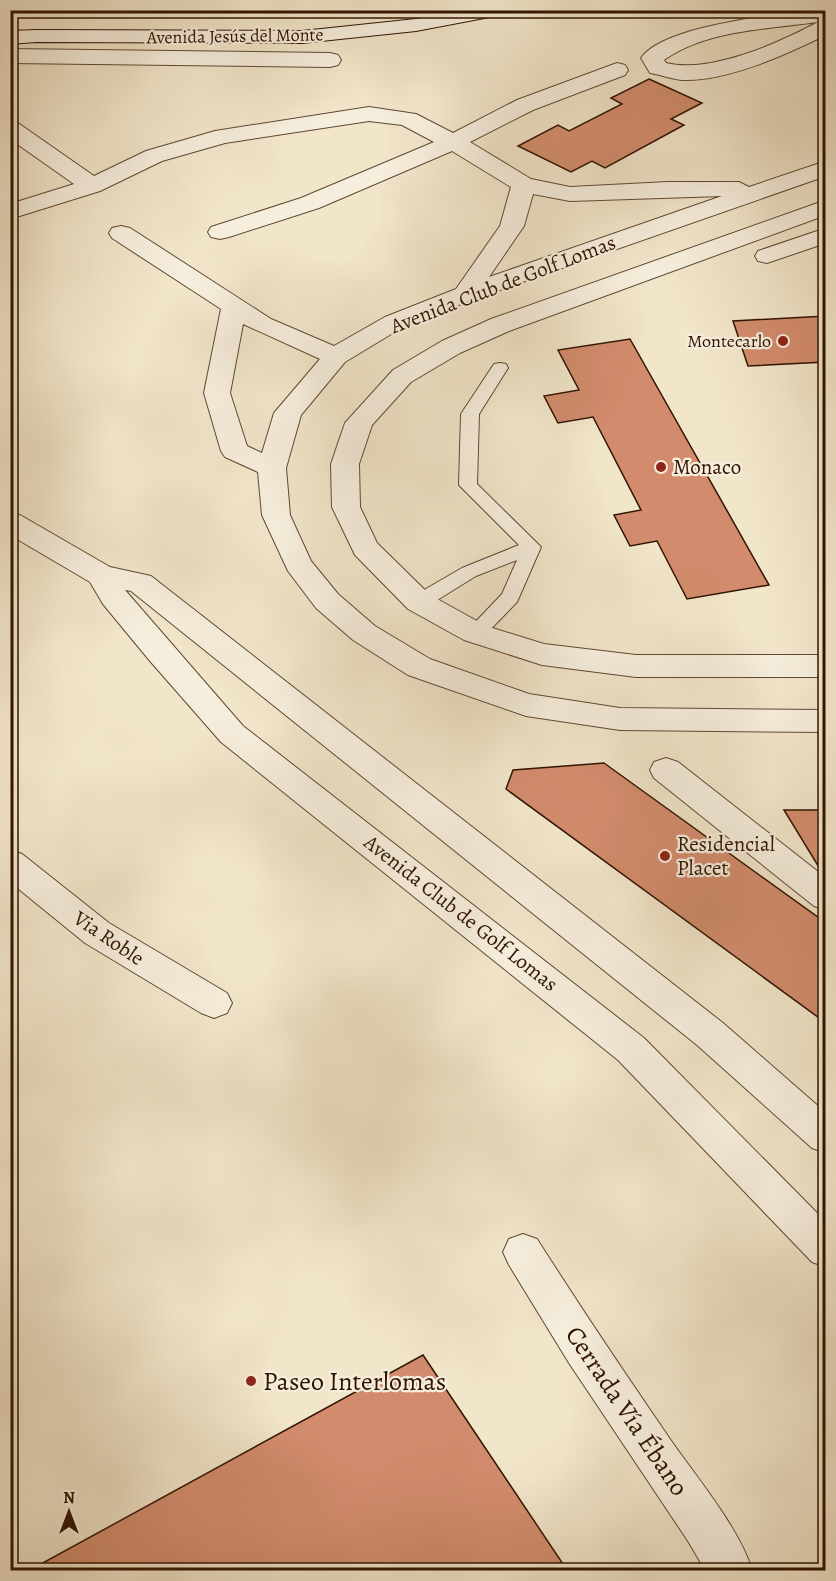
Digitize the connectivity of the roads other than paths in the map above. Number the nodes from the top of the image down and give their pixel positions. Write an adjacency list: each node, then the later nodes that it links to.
1 (364, 10): 6 (street, Avenida Jesús del Monte)
2 (495, 10): 6 (street, Avenida Jesús del Monte)
3 (825, 14): 7 (street)
4 (156, 16): 5 (street, Avenida Jesús del Monte)
5 (279, 17)
6 (337, 20): 8 (street, Avenida Jesús del Monte)
7 (825, 26)
8 (14, 28)
9 (10, 56): 10 (street)
10 (330, 60)
11 (617, 70): 13 (street)
12 (10, 128): 16 (street)
13 (453, 142): 15 (street); 16 (street); 20 (street)
14 (825, 168): 17 (street, Avenida Club de Golf Lomas)
15 (524, 185): 17 (street); 24 (street)
16 (92, 186): 19 (street)
17 (765, 189): 24 (street, Avenida Club de Golf Lomas)
18 (825, 207): 32 (street, Avenida Club de Golf Lomas)
19 (10, 212)
20 (220, 232)
21 (121, 233): 25 (street)
22 (825, 235): 23 (street)
23 (767, 256)
24 (465, 294): 26 (street, Avenida Club de Golf Lomas)
25 (234, 306): 26 (street); 28 (street)
26 (336, 356): 28 (street, Avenida Club de Golf Lomas)
27 (500, 368): 30 (lane)
28 (272, 468): 35 (street, Avenida Club de Golf Lomas)
29 (10, 522): 31 (street, Avenida Club de Golf Lomas)
30 (532, 547): 32 (lane); 33 (lane)
31 (100, 576): 40 (street, Avenida Club de Golf Lomas); 41 (street, Avenida Club de Golf Lomas)
32 (419, 602): 33 (street, Avenida Club de Golf Lomas)
33 (475, 633): 34 (street, Avenida Club de Golf Lomas)
34 (825, 666)
35 (825, 721)
36 (666, 770): 38 (street)
37 (10, 863): 39 (street, Via Roble)
38 (825, 897)
39 (214, 1004)
40 (825, 1137)
41 (825, 1250)
42 (524, 1252): 43 (street, Cerrada Vía Ébano)
43 (730, 1570)

